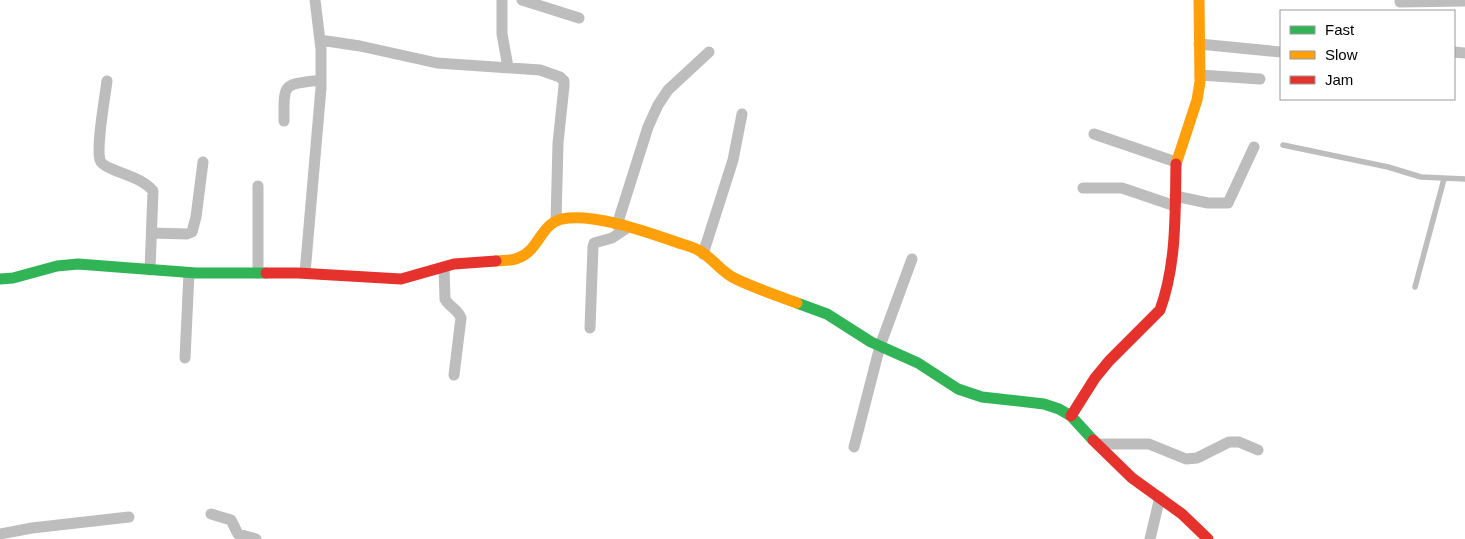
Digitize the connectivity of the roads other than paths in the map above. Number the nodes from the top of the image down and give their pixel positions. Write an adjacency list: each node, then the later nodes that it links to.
1 (315, 0): 8 (street)
2 (502, 0): 12 (street)
3 (522, 0): 7 (street)
4 (1199, 0): 9 (street)
5 (1465, 1): 6 (street)
6 (1400, 2)
7 (579, 18)
8 (320, 40): 12 (street); 15 (street)
9 (1199, 44): 11 (street); 13 (street)
10 (709, 52): 30 (street)
11 (1280, 52)
12 (508, 67): 29 (street)
13 (1200, 75): 14 (street); 23 (street)
14 (1260, 78)
15 (321, 80): 18 (street); 38 (street)
16 (107, 81): 31 (street)
17 (742, 114): 32 (street)
18 (284, 121)
19 (1094, 134): 23 (street)
20 (1283, 145): 24 (lane)
21 (1254, 147): 28 (street)
22 (203, 162): 31 (street)
23 (1176, 162): 28 (street)
24 (1444, 179): 25 (lane); 40 (lane)
25 (1465, 179)
26 (258, 186): 37 (street)
27 (1083, 188): 28 (street)
28 (1175, 201): 45 (street)
29 (556, 221): 30 (street); 34 (street)
30 (622, 226): 32 (street); 41 (street)
31 (152, 233): 35 (street)
32 (703, 254): 42 (street)
33 (912, 259): 42 (street)
34 (444, 267): 38 (street); 44 (street)
35 (150, 270): 36 (street); 39 (street)
36 (189, 273): 37 (street); 43 (street)
37 (258, 273): 38 (street)
38 (305, 274)
39 (0, 279)
40 (1415, 287)
41 (590, 328)
42 (880, 346): 45 (street); 47 (street)
43 (185, 358)
44 (454, 375)
45 (1071, 416): 46 (street)
46 (1098, 444): 48 (street); 49 (street)
47 (854, 447)
48 (1258, 450)
49 (1160, 497): 54 (street); 55 (street)
50 (211, 514): 53 (street)
51 (129, 517): 52 (street)
52 (0, 534)
53 (256, 539)
54 (1150, 539)
55 (1208, 539)

